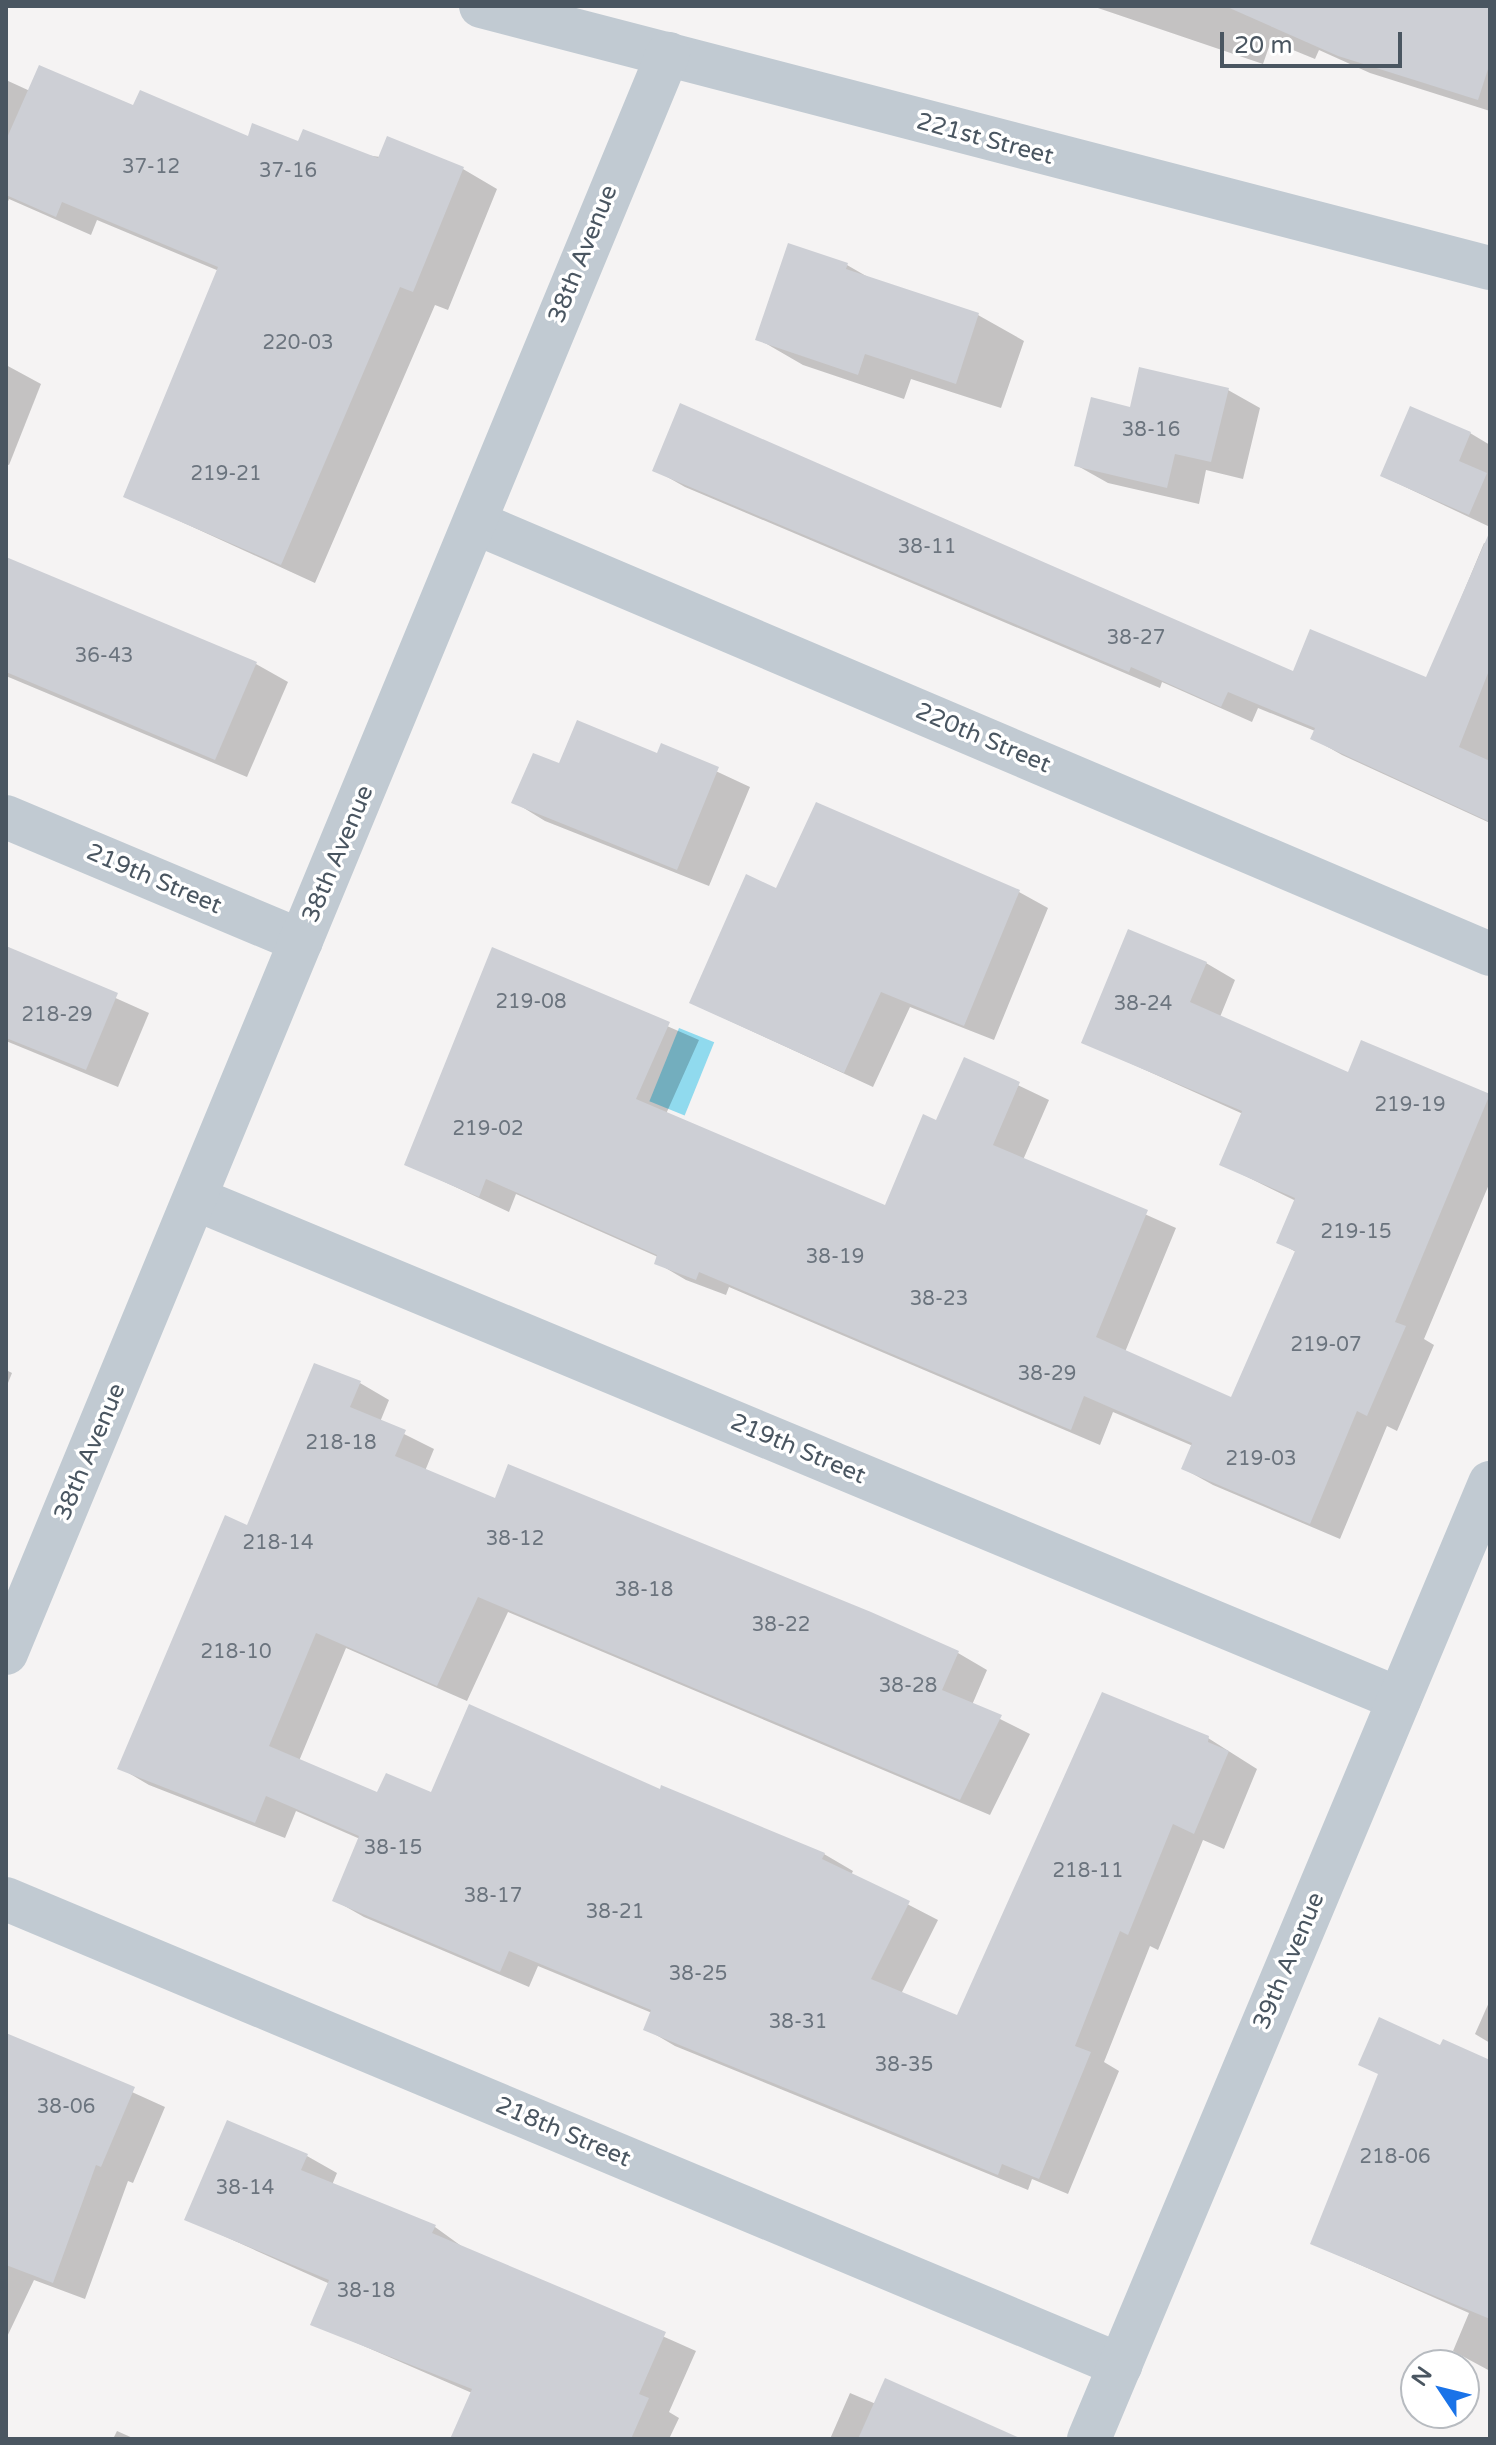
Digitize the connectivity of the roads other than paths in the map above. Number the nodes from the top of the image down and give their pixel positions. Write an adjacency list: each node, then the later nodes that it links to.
1 (481, 6): 2 (street, 221st Street)
2 (668, 54): 3 (street, 221st Street); 4 (street, 38th Avenue)
3 (1490, 268)
4 (476, 523): 6 (street, 38th Avenue); 7 (street, 220th Street)
5 (6, 817): 6 (street, 219th Street)
6 (301, 941): 8 (street, 38th Avenue)
7 (1490, 954)
8 (196, 1199): 10 (street, 38th Avenue); 11 (street, 219th Street)
9 (1490, 1483): 11 (street, 39th Avenue)
10 (6, 1653)
11 (1399, 1699): 13 (street, 39th Avenue)
12 (6, 1899): 13 (street, 218th Street)
13 (1120, 2365): 14 (street, 39th Avenue)
14 (1089, 2439)

